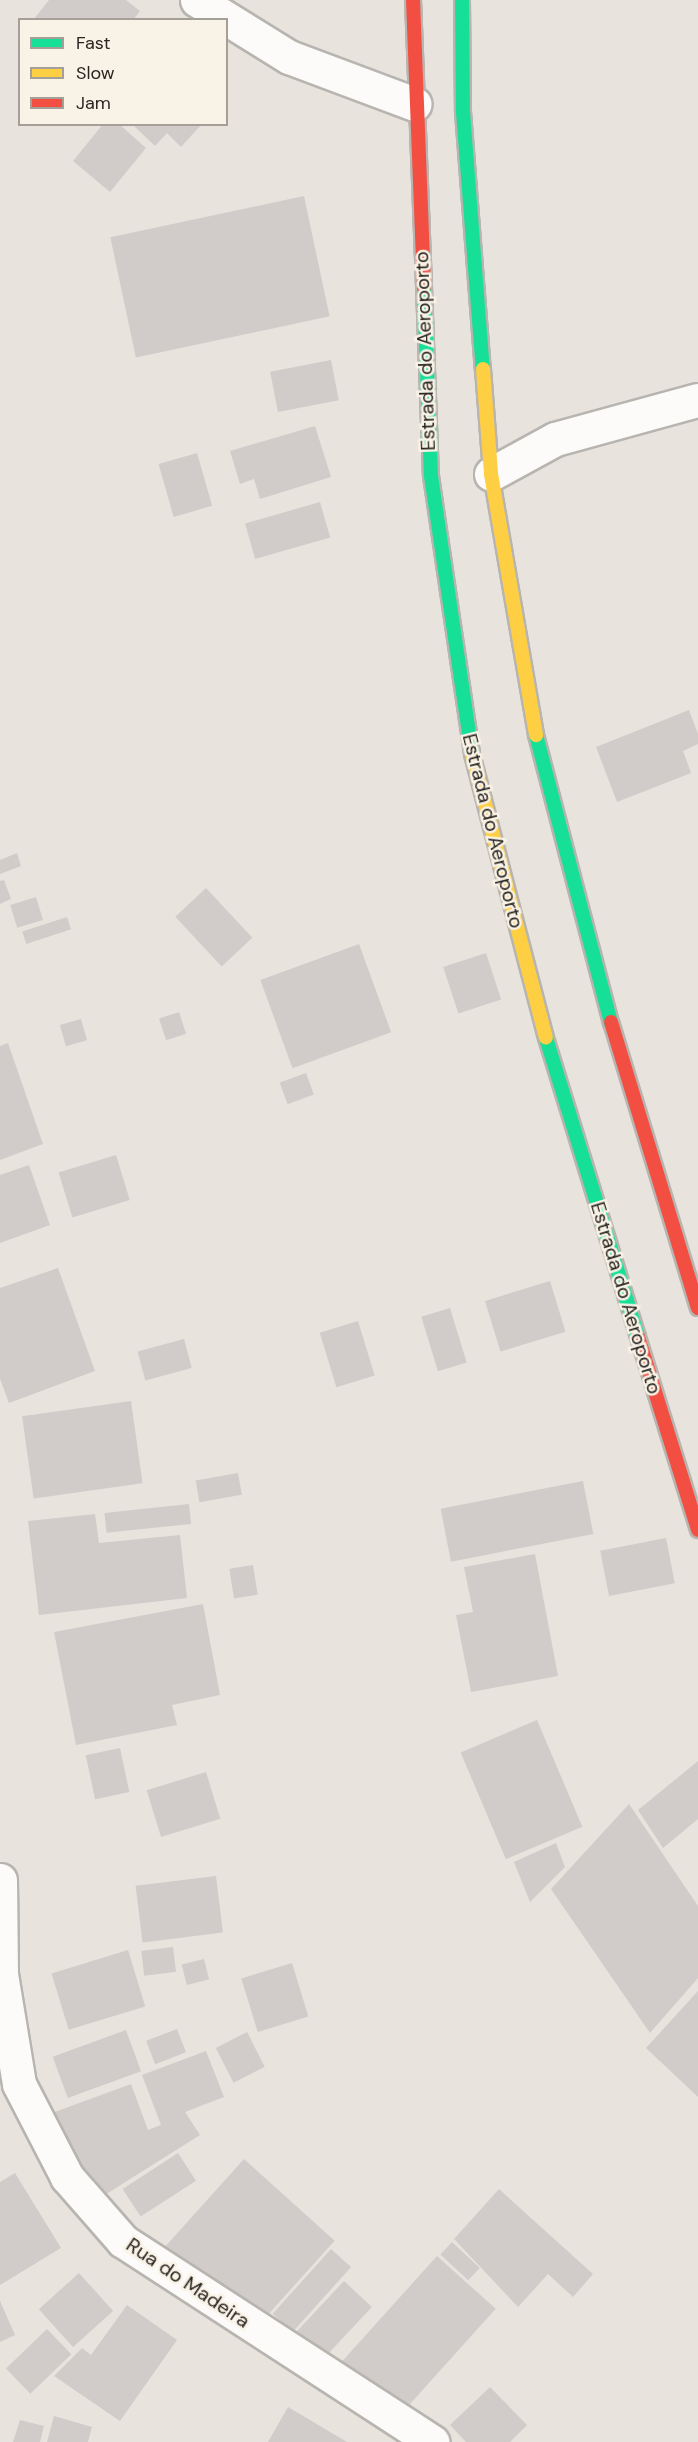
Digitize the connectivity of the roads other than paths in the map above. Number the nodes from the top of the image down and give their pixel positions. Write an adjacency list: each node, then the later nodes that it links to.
1 (197, 0): 4 (street)
2 (413, 0): 6 (main road, Estrada do Aeroporto)
3 (462, 0): 8 (main road)
4 (226, 18)
5 (228, 19): 6 (street)
6 (415, 104): 10 (main road, Estrada do Aeroporto)
7 (698, 400): 8 (street)
8 (491, 474): 9 (main road)
9 (698, 1308)
10 (698, 1530)
11 (0, 1880): 12 (street, Rua do Madeira)
12 (433, 2442)

